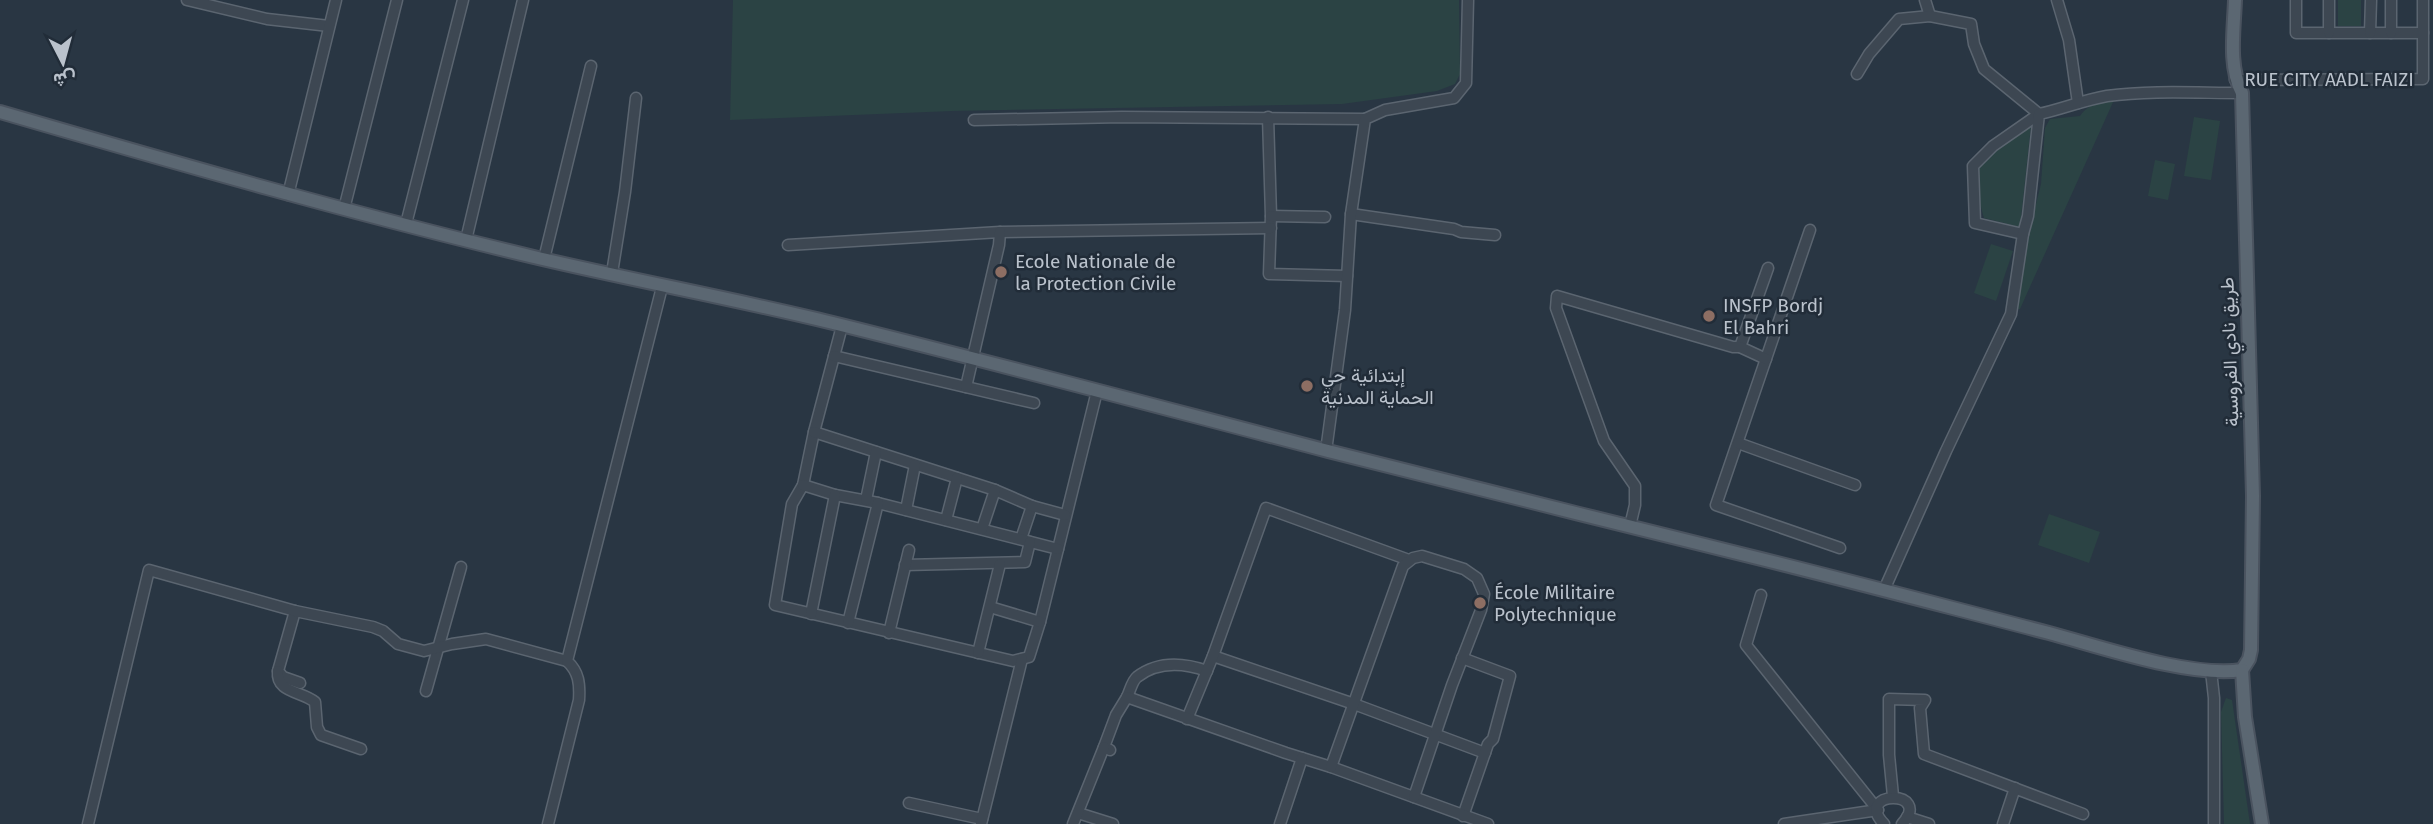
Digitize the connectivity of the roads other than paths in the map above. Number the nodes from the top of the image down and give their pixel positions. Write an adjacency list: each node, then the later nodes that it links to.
1 (187, 0): 16 (street)
2 (336, 0): 16 (street)
3 (397, 0): 33 (street)
4 (463, 0): 37 (street)
5 (523, 0): 43 (street)
6 (1468, 0): 30 (street)
7 (1925, 0): 15 (street)
8 (2057, 0): 26 (street)
9 (2235, 0): 23 (main road, طريق نادي الفروسية)
10 (2296, 0): 17 (street)
11 (2329, 0): 17 (street)
12 (2371, 0): 18 (street)
13 (2391, 0): 19 (street)
14 (2423, 0): 20 (street, RUE CITY AADL FAIZI)
15 (1930, 16): 22 (street); 28 (street)
16 (329, 26): 32 (street)
17 (2329, 33): 18 (street)
18 (2371, 33): 19 (street)
19 (2391, 33): 20 (street)
20 (2426, 35): 23 (street, RUE CITY AADL FAIZI)
21 (591, 66): 45 (street)
22 (1857, 74)
23 (2235, 80): 24 (main road, طريق نادي الفروسية)
24 (2242, 93): 26 (street); 98 (main road, طريق نادي الفروسية)
25 (636, 98): 47 (street)
26 (2078, 103): 28 (street)
27 (0, 112): 32 (main road)
28 (2039, 114): 41 (street); 41 (street)
29 (1268, 117): 30 (street); 31 (street); 35 (street)
30 (1365, 119): 34 (street)
31 (974, 120)
32 (288, 195): 33 (main road)
33 (344, 209): 37 (main road)
34 (1351, 214): 42 (street); 48 (street)
35 (1271, 216): 36 (street); 38 (street)
36 (1325, 217)
37 (406, 224): 43 (main road)
38 (1270, 228): 40 (street); 48 (street)
39 (1810, 230): 54 (street)
40 (1000, 232): 44 (street); 53 (street)
41 (2023, 234): 84 (street)
42 (1495, 235)
43 (466, 240): 45 (main road)
44 (788, 244)
45 (544, 259): 47 (main road)
46 (1768, 268): 51 (street)
47 (612, 273): 49 (main road)
48 (1347, 276): 60 (street)
49 (662, 287): 50 (main road); 97 (street)
50 (842, 326): 52 (street); 53 (main road)
51 (1740, 347): 54 (street); 74 (street)
52 (834, 356): 55 (street); 58 (street)
53 (972, 359): 55 (street); 56 (main road)
54 (1766, 359): 59 (street)
55 (966, 387): 57 (street)
56 (1097, 391): 60 (main road); 72 (street)
57 (1034, 403)
58 (814, 432): 61 (street); 64 (street)
59 (1738, 443): 65 (street); 77 (street)
60 (1326, 451): 74 (main road)
61 (876, 452): 62 (street); 68 (street)
62 (915, 464): 63 (street); 71 (street)
63 (957, 478): 66 (street); 73 (street)
64 (803, 485): 67 (street); 88 (street)
65 (1855, 485)
66 (995, 490): 70 (street); 75 (street)
67 (835, 495): 68 (street); 88 (street)
68 (866, 500): 69 (street)
69 (878, 503): 71 (street); 90 (street)
70 (1032, 506): 72 (street); 76 (street)
71 (906, 510): 73 (street)
72 (1065, 515): 78 (street)
73 (946, 520): 75 (street)
74 (1630, 526): 84 (main road)
75 (982, 529): 76 (street)
76 (1026, 540): 78 (street); 81 (street)
77 (1840, 548)
78 (1058, 549): 89 (street)
79 (909, 550): 82 (street)
80 (1409, 560): 94 (street); 95 (street); 105 (street)
81 (1000, 564): 82 (street); 86 (street)
82 (905, 565): 91 (street)
83 (461, 567): 92 (street)
84 (1884, 590): 101 (main road)
85 (1761, 595): 116 (street)
86 (990, 607): 89 (street); 93 (street)
87 (295, 611): 92 (street); 99 (street); 123 (street)
88 (811, 614): 90 (street)
89 (1040, 622): 96 (street)
90 (848, 623): 91 (street)
91 (889, 633): 93 (street)
92 (437, 649): 97 (street); 103 (street)
93 (978, 653): 96 (street)
94 (1213, 656): 100 (street); 105 (street)
95 (1462, 658): 107 (street); 109 (street)
96 (1022, 659): 122 (street)
97 (567, 661): 124 (street)
98 (2242, 670): 101 (main road); 135 (main road, طريق نادي الفروسية)
99 (278, 671): 102 (street); 108 (street)
100 (1207, 671): 104 (street); 106 (street)
101 (2211, 671): 134 (street)
102 (300, 683)
103 (426, 691)
104 (1127, 697): 106 (street); 118 (street)
105 (1354, 704): 107 (street); 111 (street)
106 (1187, 719): 110 (street)
107 (1435, 734): 109 (street); 114 (street)
108 (362, 749)
109 (1485, 753): 120 (street)
110 (1303, 758): 111 (street); 127 (street)
111 (1331, 766): 114 (street)
112 (2015, 788): 113 (street); 119 (street); 133 (street)
113 (1893, 796): 116 (street); 121 (street)
114 (1415, 797): 117 (street)
115 (909, 803): 122 (street)
116 (1878, 810): 130 (street); 131 (street)
117 (1452, 811): 120 (street); 128 (street)
118 (1078, 813): 125 (street); 126 (street)
119 (2083, 814)
120 (1464, 816): 129 (street)
121 (1905, 820): 132 (street)
122 (982, 822)
123 (88, 824)
124 (548, 824)
125 (1073, 824)
126 (1113, 824)
127 (1280, 824)
128 (1447, 824)
129 (1488, 824)
130 (1784, 824)
131 (1884, 824)
132 (1929, 824)
133 (2003, 824)
134 (2214, 824)
135 (2262, 824)

